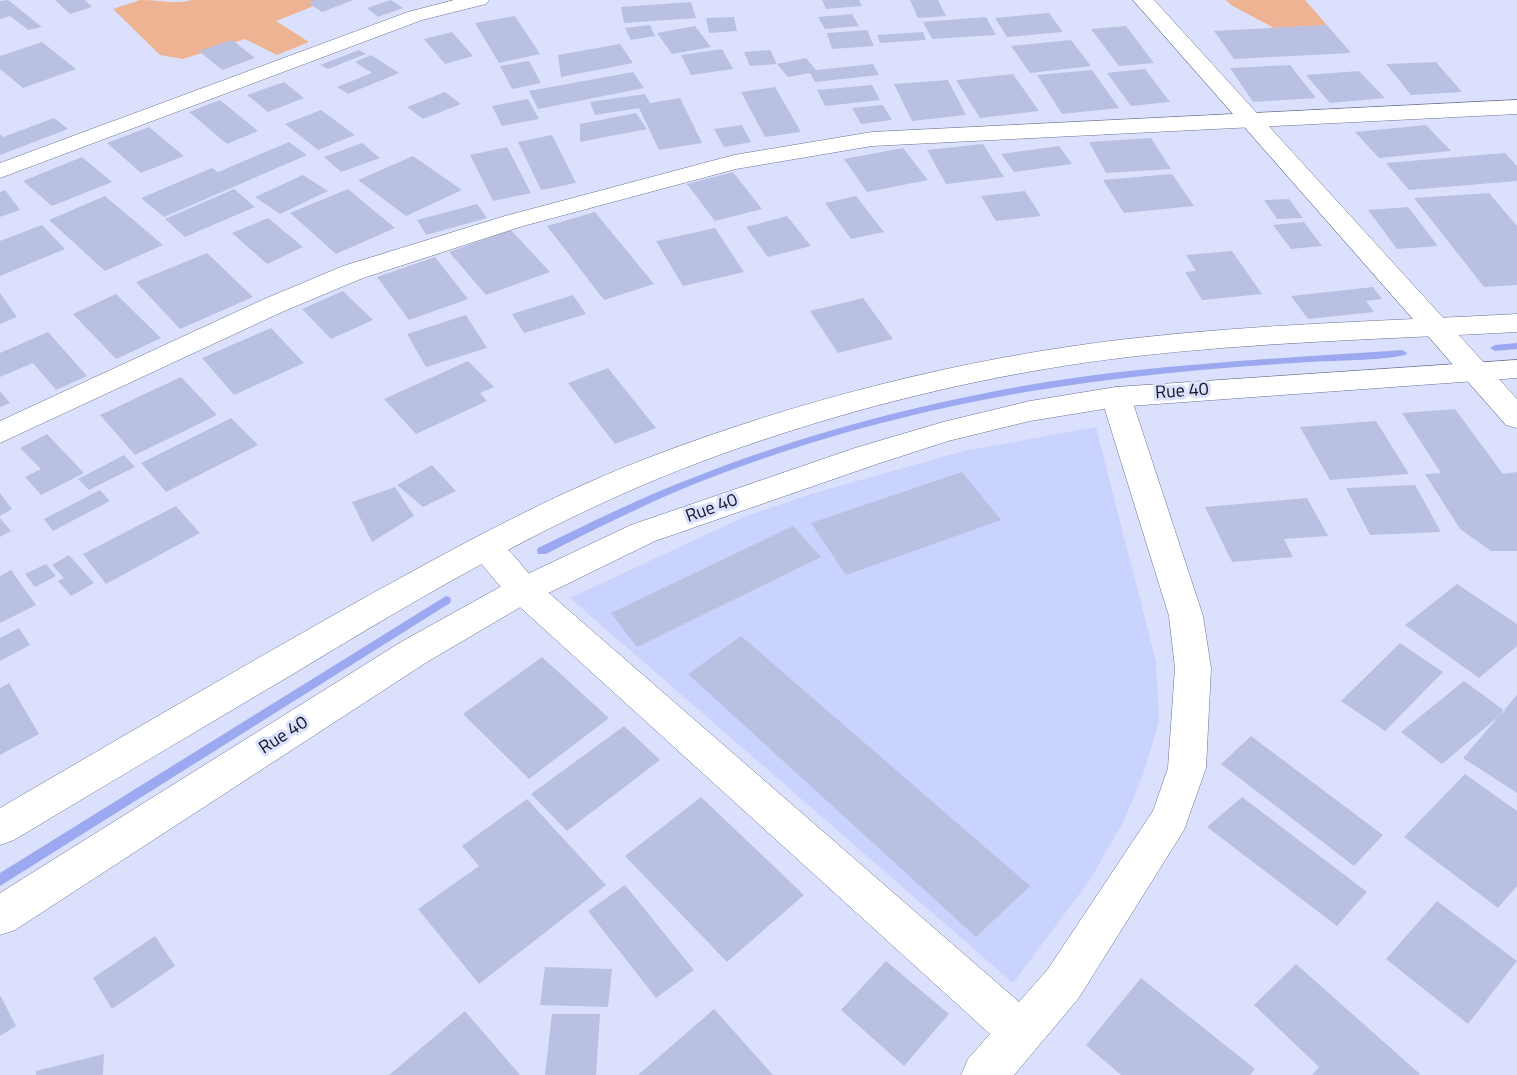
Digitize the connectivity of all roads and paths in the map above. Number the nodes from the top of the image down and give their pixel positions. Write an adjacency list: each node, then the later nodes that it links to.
1 (479, 0): 5 (street)
2 (1143, 0): 4 (street)
3 (1517, 107): 4 (street)
4 (1250, 119): 7 (street); 12 (street)
5 (0, 171)
6 (1517, 323): 7 (street)
7 (1436, 328): 9 (street); 13 (street)
8 (1517, 369): 9 (street, Rue 40)
9 (1476, 372): 10 (street, Rue 40); 11 (street)
10 (1116, 397): 14 (street, Rue 40); 17 (street)
11 (1517, 418)
12 (0, 433)
13 (485, 548): 14 (street); 15 (street)
14 (523, 590): 16 (street, Rue 40); 17 (street)
15 (0, 828)
16 (0, 916)
17 (1022, 1035): 18 (street)
18 (984, 1075)

